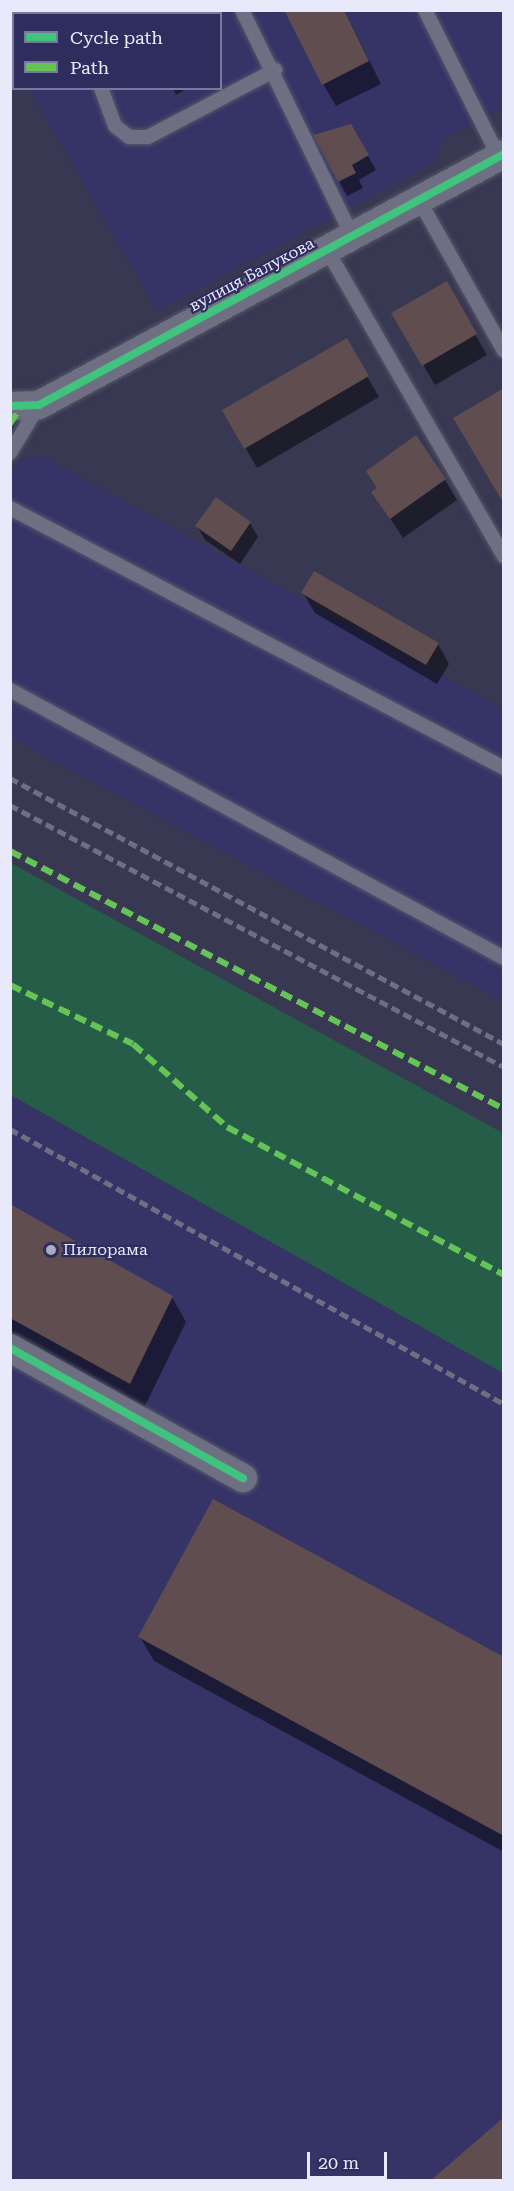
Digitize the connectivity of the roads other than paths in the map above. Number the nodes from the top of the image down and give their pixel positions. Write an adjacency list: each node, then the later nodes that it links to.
1 (242, 10): 3 (lane)
2 (424, 10): 5 (lane)
3 (275, 70): 4 (lane); 7 (lane)
4 (102, 90)
5 (501, 156): 6 (street, вулиця Балукова)
6 (419, 200): 7 (street, вулиця Балукова); 9 (lane)
7 (352, 236): 8 (street, вулиця Балукова)
8 (327, 250): 10 (street, вулиця Балукова); 14 (lane)
9 (504, 351)
10 (39, 405): 11 (street, вулиця Балукова); 12 (lane)
11 (10, 406)
12 (10, 453)
13 (10, 508): 16 (lane)
14 (504, 556)
15 (10, 690): 17 (lane)
16 (504, 768)
17 (504, 958)
18 (10, 1348): 19 (street)
19 (243, 1478)

